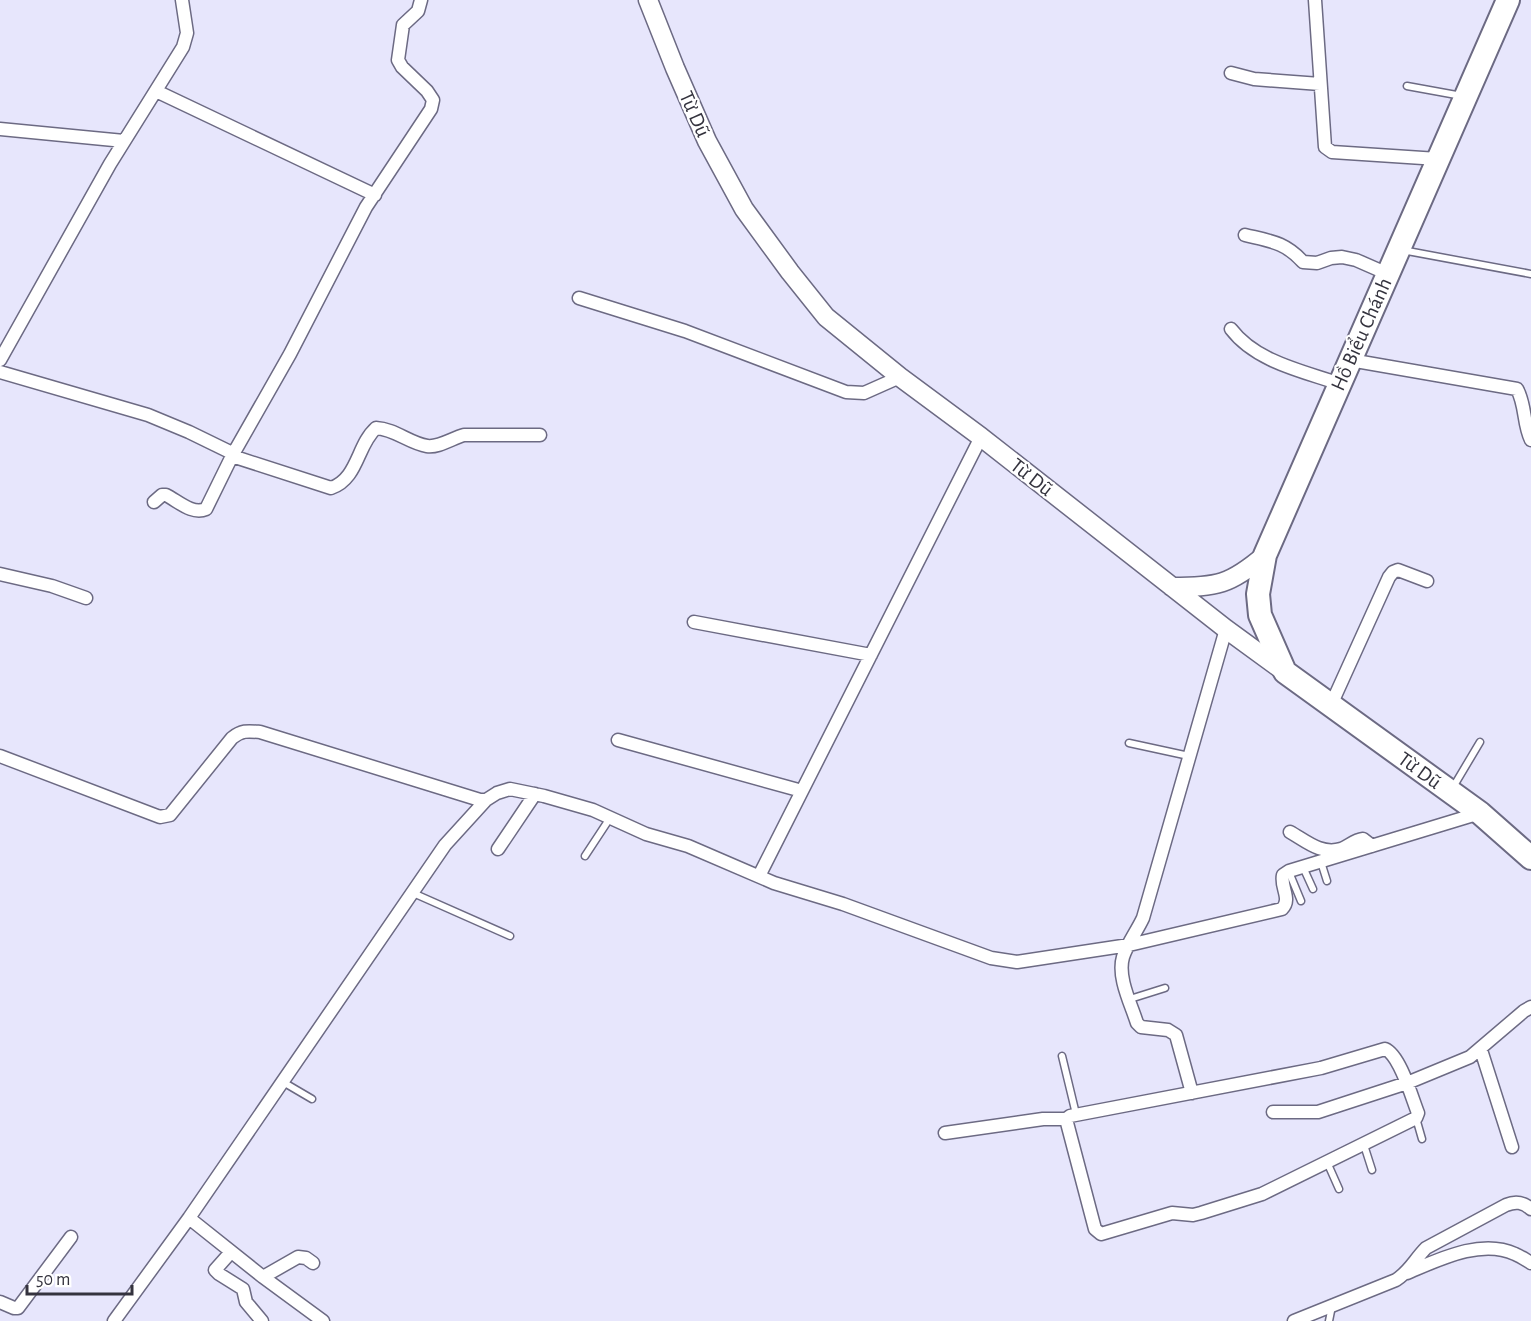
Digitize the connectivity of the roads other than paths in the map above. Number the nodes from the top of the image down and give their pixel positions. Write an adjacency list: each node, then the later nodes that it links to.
1 (182, 0): 9 (street)
2 (421, 0): 14 (street)
3 (648, 0): 24 (main road, Từ Dũ)
4 (1314, 0): 7 (street)
5 (1508, 0): 10 (highway, Hồ Biểu Chánh)
6 (1231, 73): 7 (street)
7 (1320, 84): 13 (street)
8 (1407, 86): 10 (lane)
9 (156, 91): 12 (street); 14 (street)
10 (1465, 97): 13 (highway, Hồ Biểu Chánh)
11 (0, 129): 12 (street)
12 (124, 141): 21 (street)
13 (1438, 159): 16 (highway, Hồ Biểu Chánh)
14 (375, 195): 29 (street)
15 (1245, 235): 17 (street)
16 (1399, 249): 17 (highway, Hồ Biểu Chánh); 18 (lane)
17 (1388, 274): 22 (highway, Hồ Biểu Chánh)
18 (1531, 274)
19 (579, 298): 24 (street)
20 (1232, 329): 25 (street)
21 (0, 360)
22 (1350, 360): 25 (highway, Hồ Biểu Chánh); 28 (street)
23 (0, 372): 29 (street)
24 (900, 377): 27 (main road, Từ Dũ)
25 (1340, 384): 31 (highway, Hồ Biểu Chánh)
26 (540, 435): 29 (street)
27 (981, 437): 34 (main road, Từ Dũ); 38 (street)
28 (1531, 440)
29 (232, 456): 30 (street)
30 (154, 502)
31 (1264, 555): 34 (main road); 39 (highway, Hồ Biểu Chánh)
32 (0, 574): 35 (street)
33 (1427, 581): 40 (street)
34 (1172, 587): 37 (main road, Từ Dũ)
35 (86, 598)
36 (694, 622): 38 (street)
37 (1226, 629): 39 (main road, Từ Dũ); 45 (street)
38 (871, 655): 46 (street)
39 (1285, 672): 40 (highway, Từ Dũ)
40 (1330, 705): 47 (highway, Từ Dũ)
41 (618, 740): 46 (street)
42 (1129, 742): 45 (lane)
43 (1480, 742): 47 (lane)
44 (0, 756): 49 (street)
45 (1190, 756): 66 (street)
46 (802, 791): 60 (street)
47 (1450, 792): 50 (highway, Từ Dũ)
48 (535, 794): 49 (street); 51 (street); 54 (street)
49 (479, 799): 63 (street)
50 (1480, 813): 53 (street); 56 (highway, Từ Dũ)
51 (610, 818): 55 (lane); 60 (street)
52 (1290, 832): 53 (street)
53 (1372, 846): 57 (street)
54 (498, 849)
55 (585, 856)
56 (1531, 858)
57 (1321, 862): 58 (street); 61 (lane)
58 (1303, 867): 59 (street); 62 (lane)
59 (1289, 871): 64 (lane); 66 (street)
60 (759, 876): 66 (street)
61 (1327, 881)
62 (1313, 889)
63 (412, 893): 65 (lane); 72 (street)
64 (1301, 901)
65 (510, 936)
66 (1129, 945): 68 (street)
67 (1165, 988): 68 (lane)
68 (1130, 999): 74 (street)
69 (1531, 1007): 70 (street)
70 (1481, 1050): 73 (street); 82 (street)
71 (1062, 1056): 77 (lane)
72 (283, 1082): 75 (lane); 87 (street)
73 (1407, 1083): 74 (street); 76 (street); 78 (street)
74 (1192, 1093): 77 (street)
75 (312, 1099)
76 (1273, 1112)
77 (1071, 1117): 79 (street); 83 (street)
78 (1416, 1118): 80 (lane); 81 (street)
79 (945, 1133)
80 (1422, 1139)
81 (1364, 1144): 83 (street); 84 (lane)
82 (1512, 1147)
83 (1327, 1162): 85 (lane)
84 (1372, 1170)
85 (1339, 1189)
86 (1531, 1209): 92 (street)
87 (189, 1218): 89 (street); 96 (street)
88 (71, 1237): 94 (street)
89 (231, 1252): 93 (street); 97 (street)
90 (313, 1263): 93 (street)
91 (1531, 1263): 92 (street)
92 (1407, 1273): 95 (street)
93 (263, 1277): 98 (street)
94 (0, 1302)
95 (1332, 1305): 99 (street); 100 (lane)
96 (114, 1321)
97 (262, 1321)
98 (323, 1321)
99 (1294, 1321)
100 (1329, 1321)

